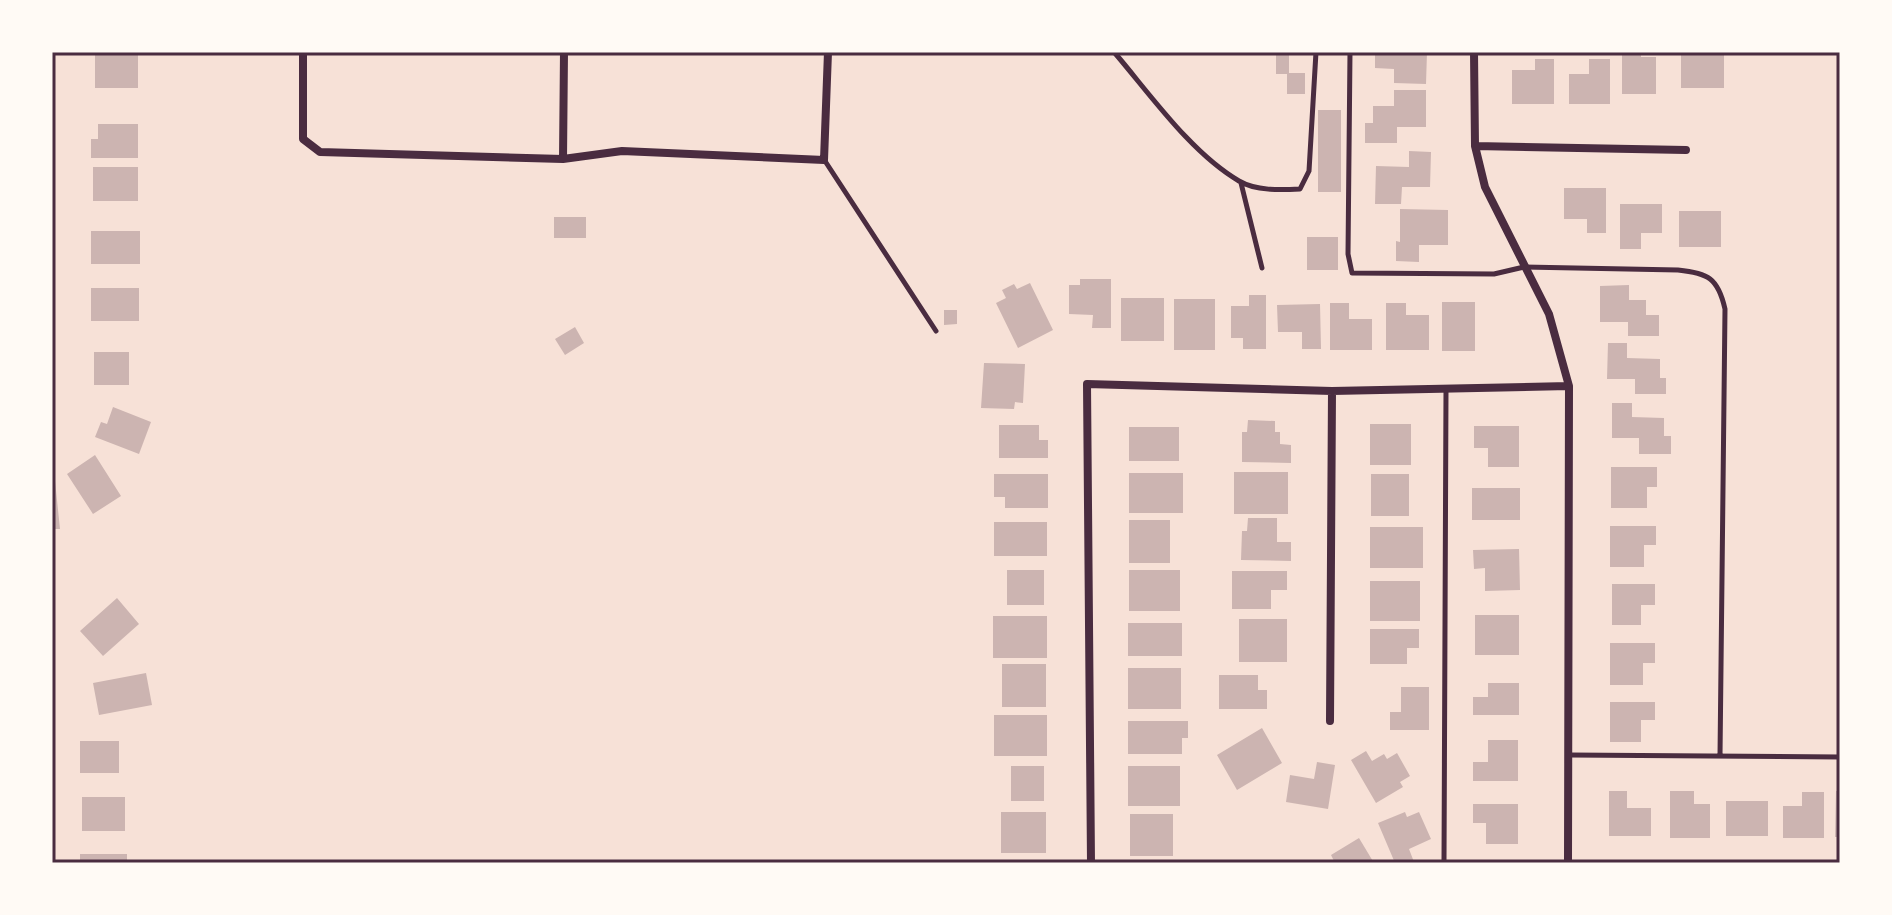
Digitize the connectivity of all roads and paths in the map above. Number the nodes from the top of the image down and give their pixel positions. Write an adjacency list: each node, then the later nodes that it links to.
1 (303, 52): 10 (street)
2 (564, 52): 10 (street)
3 (828, 52): 11 (street)
4 (1114, 52): 12 (lane)
5 (1316, 52): 12 (lane)
6 (1350, 52): 13 (lane)
7 (1474, 52): 8 (street)
8 (1475, 146): 9 (street); 13 (street)
9 (1686, 150)
10 (563, 159): 11 (street)
11 (824, 160): 15 (lane)
12 (1240, 182): 14 (lane)
13 (1524, 267): 16 (street); 21 (lane)
14 (1262, 268)
15 (936, 331)
16 (1569, 386): 17 (street); 20 (street)
17 (1446, 390): 18 (street); 24 (lane)
18 (1332, 391): 19 (street); 23 (street)
19 (1330, 721)
20 (1570, 755): 21 (lane); 25 (street)
21 (1720, 756): 22 (lane)
22 (1840, 757)
23 (1091, 863)
24 (1444, 863)
25 (1568, 863)

